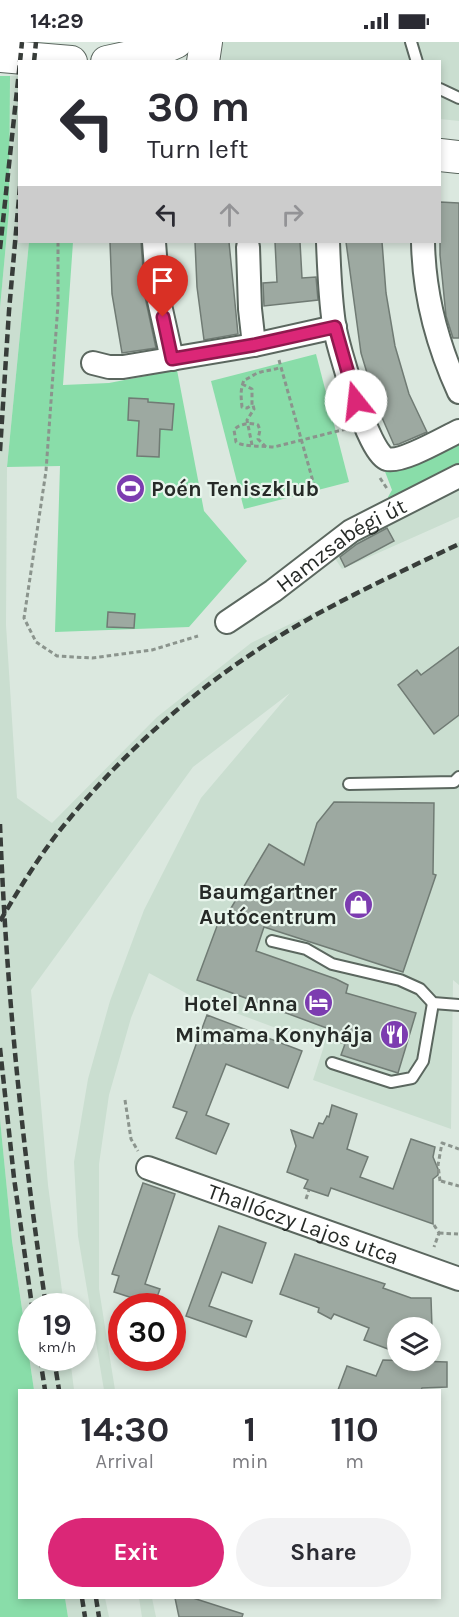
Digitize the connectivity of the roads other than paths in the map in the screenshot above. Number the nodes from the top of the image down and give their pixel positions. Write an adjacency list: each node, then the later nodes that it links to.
1 (175, 42): 6 (main road); 7 (main road)
2 (206, 42): 8 (main road)
3 (411, 42): 9 (lane)
4 (0, 56): 5 (main road)
5 (48, 60)
6 (120, 60)
7 (187, 60)
8 (203, 60)
9 (416, 60)
10 (441, 89): 11 (lane)
11 (459, 98)
12 (441, 155): 13 (main road)
13 (459, 157)
14 (154, 243): 20 (street)
15 (328, 243): 18 (street)
16 (423, 243): 22 (street)
17 (248, 247): 19 (street)
18 (335, 327): 19 (street); 23 (street)
19 (263, 343): 20 (street)
20 (172, 359): 21 (street)
21 (93, 363)
22 (459, 392)
23 (459, 431)
24 (459, 476): 25 (street, Hamzsabégi út)
25 (226, 622)
26 (459, 777): 27 (lane)
27 (350, 784)
28 (272, 941): 29 (lane)
29 (433, 1003): 30 (lane); 31 (lane)
30 (459, 1005)
31 (332, 1063)
32 (148, 1168): 33 (street, Thallóczy Lajos utca)
33 (459, 1279)

